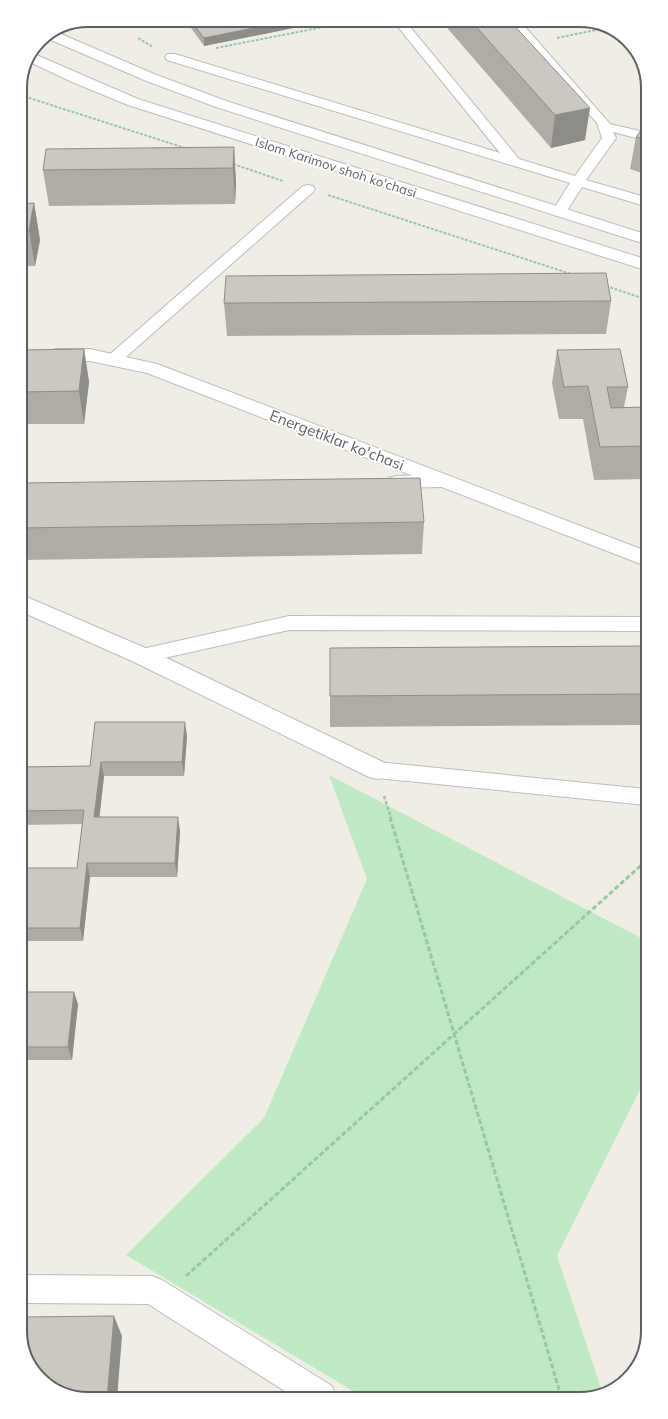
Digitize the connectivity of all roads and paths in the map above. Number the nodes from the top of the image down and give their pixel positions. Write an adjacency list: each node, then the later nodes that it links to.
1 (324, 27): 7 (path)
2 (404, 27): 12 (lane)
3 (519, 27): 5 (lane)
4 (597, 30): 5 (path)
5 (534, 43): 9 (lane)
6 (44, 50): 17 (main road, Islom Karimov shoh ko'chasi); 19 (main road, Islom Karimov shoh ko'chasi)
7 (171, 57): 12 (lane)
8 (27, 97): 11 (path)
9 (604, 126): 10 (lane); 14 (lane)
10 (641, 135)
11 (187, 149)
12 (514, 162): 14 (lane)
13 (232, 164): 15 (path)
14 (578, 182): 16 (lane); 17 (lane)
15 (308, 189): 20 (path); 24 (lane)
16 (641, 201)
17 (559, 212): 18 (main road, Islom Karimov shoh ko'chasi)
18 (641, 238)
19 (641, 264)
20 (575, 276)
21 (603, 285): 22 (path)
22 (641, 298)
23 (36, 355): 24 (main road, Energetiklar ko'chasi)
24 (113, 360): 25 (main road, Energetiklar ko'chasi)
25 (443, 481): 26 (lane); 27 (main road, Energetiklar ko'chasi)
26 (379, 482)
27 (641, 557)
28 (27, 605): 30 (main road)
29 (641, 624): 30 (lane)
30 (142, 656): 31 (main road)
31 (377, 770): 32 (lane); 37 (path)
32 (641, 796)
33 (641, 865): 35 (path)
34 (27, 1288): 35 (main road)
35 (163, 1297): 36 (main road)
36 (313, 1392)
37 (560, 1392)

